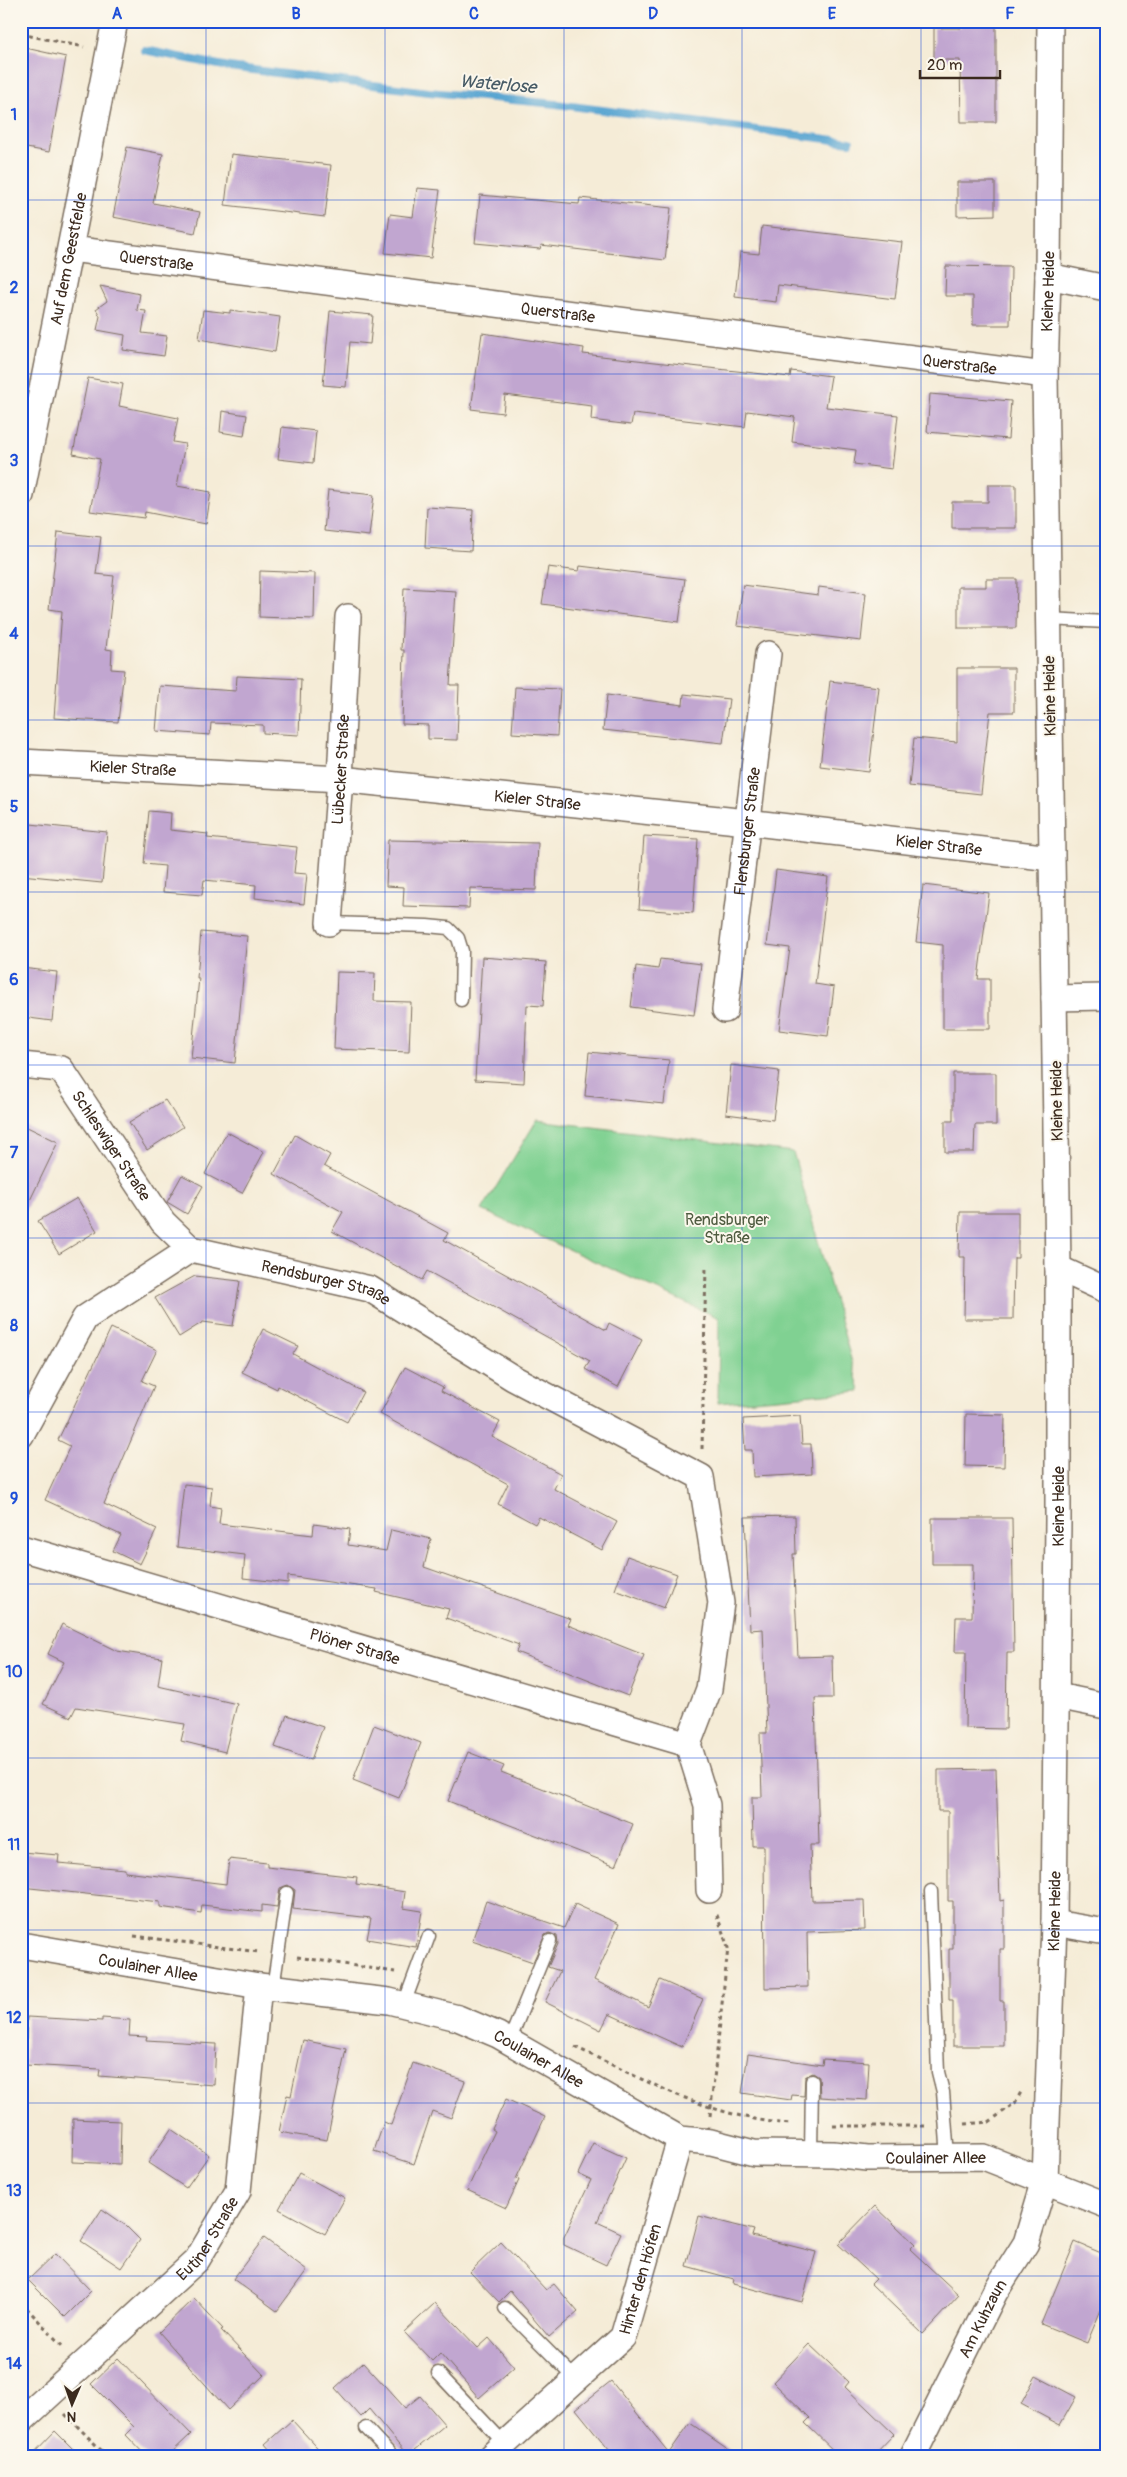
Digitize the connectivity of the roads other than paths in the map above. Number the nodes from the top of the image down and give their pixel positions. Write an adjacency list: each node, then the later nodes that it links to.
1 (115, 21): 3 (street, Auf dem Geestfelde)
2 (1050, 21): 4 (street, Kleine Heide)
3 (71, 249): 6 (street, Querstraße); 7 (street, Auf dem Geestfelde)
4 (1048, 276): 5 (street); 6 (street, Kleine Heide)
5 (1106, 288)
6 (1045, 375): 9 (street, Kleine Heide)
7 (21, 495)
8 (348, 617): 13 (street, Lübecker Straße)
9 (1048, 619): 10 (lane); 15 (street, Kleine Heide)
10 (1106, 622)
11 (768, 654): 14 (street, Flensburger Straße)
12 (21, 762): 13 (street, Kieler Straße)
13 (340, 779): 14 (street, Kieler Straße); 16 (street, Lübecker Straße)
14 (747, 822): 15 (street, Kieler Straße); 20 (street, Flensburger Straße)
15 (1051, 858): 18 (street, Kleine Heide)
16 (329, 923): 19 (lane)
17 (1106, 997): 18 (street)
18 (1054, 998): 23 (street, Kleine Heide)
19 (461, 1000)
20 (725, 1010)
21 (21, 1065): 22 (street, Schleswiger Straße)
22 (191, 1249): 25 (street); 29 (street, Rendsburger Straße)
23 (1058, 1268): 24 (street); 27 (street, Kleine Heide)
24 (1106, 1290)
25 (21, 1436)
26 (21, 1548): 29 (street, Plöner Straße)
27 (1057, 1696): 28 (street); 33 (street, Kleine Heide)
28 (1106, 1706)
29 (688, 1744): 30 (street)
30 (709, 1890)
31 (931, 1891): 44 (lane)
32 (287, 1892): 38 (lane)
33 (1054, 1923): 34 (street); 45 (street, Kleine Heide)
34 (1106, 1932)
35 (429, 1936): 39 (lane)
36 (550, 1941): 40 (lane)
37 (21, 1945): 38 (street, Coulainer Allee)
38 (266, 1987): 39 (street, Coulainer Allee); 50 (street, Eutiner Straße)
39 (404, 2004): 40 (street, Coulainer Allee)
40 (509, 2042): 42 (street, Coulainer Allee)
41 (812, 2081): 43 (lane)
42 (680, 2139): 43 (street, Coulainer Allee); 49 (street, Hinter den Höfen)
43 (811, 2154): 44 (street, Coulainer Allee)
44 (948, 2157): 45 (street, Coulainer Allee)
45 (1045, 2180): 46 (street, Coulainer Allee); 54 (street, Am Kuhzaun)
46 (1106, 2205)
47 (505, 2308): 49 (lane)
48 (438, 2373): 52 (lane)
49 (576, 2380): 52 (street, Hinter den Höfen)
50 (21, 2421)
51 (366, 2428): 53 (lane)
52 (498, 2450)
53 (392, 2456)
54 (913, 2456)

